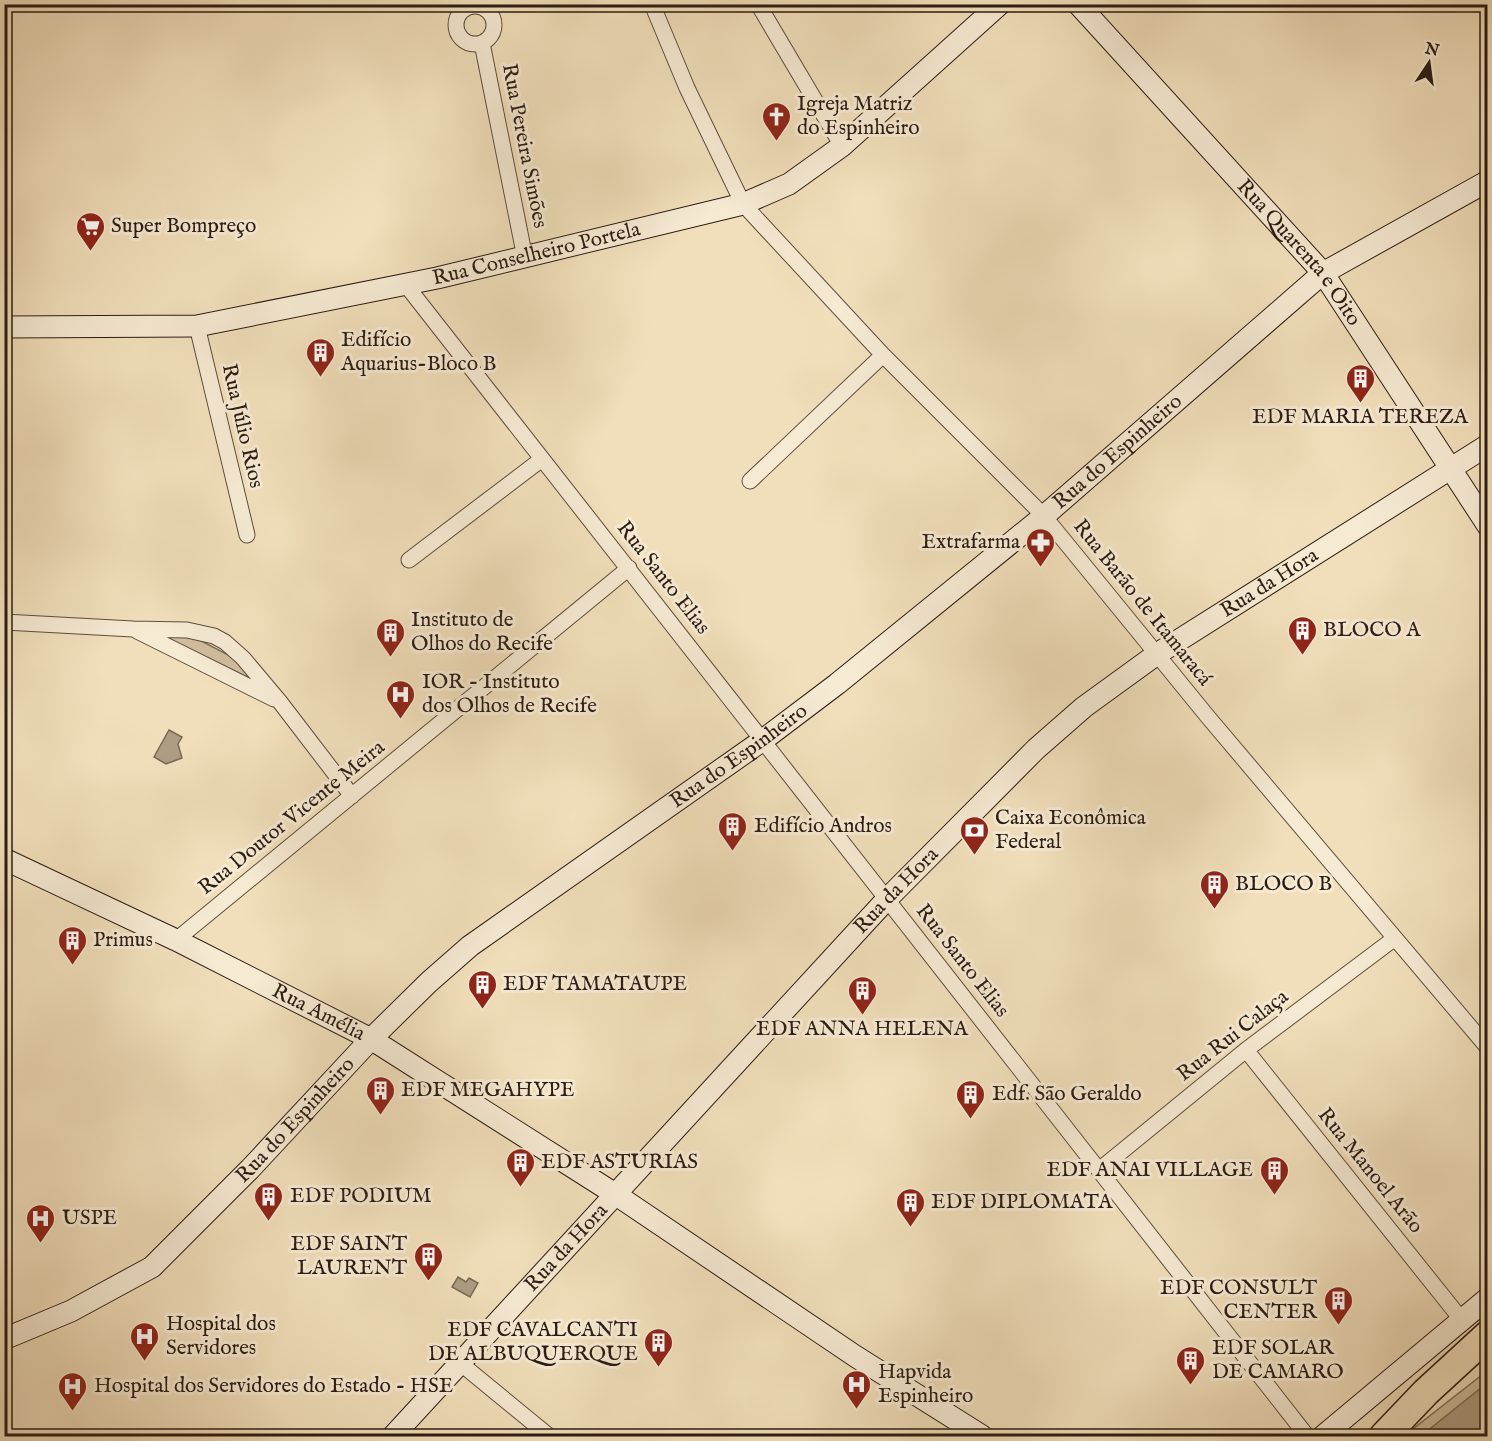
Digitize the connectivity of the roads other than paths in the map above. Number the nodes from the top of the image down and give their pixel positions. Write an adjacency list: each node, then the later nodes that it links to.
1 (652, 4): 8 (street, Rua Barão de Itamaracá)
2 (758, 4): 6 (street)
3 (1000, 4): 6 (street, Rua Conselheiro Portela)
4 (1078, 4): 10 (street, Rua Quarenta e Oito)
5 (482, 43): 9 (street, Rua Pereira Simões)
6 (842, 146): 8 (street, Rua Conselheiro Portela)
7 (1488, 181): 10 (street, Rua do Espinheiro)
8 (742, 204): 9 (street, Rua Conselheiro Portela); 14 (street, Rua Barão de Itamaracá)
9 (525, 258): 11 (street, Rua Conselheiro Portela)
10 (1323, 273): 17 (street, Rua Quarenta e Oito); 19 (street, Rua do Espinheiro)
11 (406, 285): 12 (street, Rua Conselheiro Portela); 16 (street, Rua Santo Elias)
12 (197, 326): 13 (street, Rua Conselheiro Portela); 21 (street, Rua Júlio Rios)
13 (4, 327)
14 (883, 355): 18 (street); 19 (street, Rua Barão de Itamaracá)
15 (1488, 445): 17 (street, Rua da Hora)
16 (542, 459): 22 (street); 23 (street, Rua Santo Elias)
17 (1449, 468): 20 (street, Rua Quarenta e Oito); 26 (street, Rua da Hora)
18 (750, 481)
19 (1044, 516): 26 (street, Rua Barão de Itamaracá); 28 (street, Rua do Espinheiro)
20 (1488, 526)
21 (247, 535)
22 (409, 560)
23 (629, 568): 28 (street, Rua Santo Elias); 29 (street, Rua Doutor Vicente Meira)
24 (4, 622): 25 (street)
25 (134, 629): 27 (street); 27 (street)
26 (1157, 654): 31 (street, Rua da Hora); 32 (street, Rua Barão de Itamaracá)
27 (280, 702): 29 (street)
28 (763, 740): 31 (street, Rua Santo Elias); 34 (street, Rua do Espinheiro)
29 (352, 796): 33 (street, Rua Doutor Vicente Meira)
30 (4, 859): 33 (street, Rua Amélia)
31 (886, 899): 37 (street, Rua Santo Elias); 38 (street, Rua da Hora)
32 (1395, 938): 35 (street, Rua Barão de Itamaracá); 36 (street, Rua Rui Calaça)
33 (176, 940): 34 (street, Rua Amélia)
34 (371, 1040): 38 (street, Rua Amélia); 42 (street, Rua do Espinheiro)
35 (1488, 1048)
36 (1246, 1050): 37 (street, Rua Rui Calaça); 40 (street, Rua Manoel Arão)
37 (1099, 1170): 48 (street, Rua Santo Elias)
38 (615, 1194): 44 (street, Rua da Hora); 47 (street, Rua Amélia)
39 (1488, 1298): 40 (street)
40 (1461, 1319): 49 (street)
41 (1488, 1335): 50 (highway)
42 (4, 1339)
43 (1488, 1359): 51 (highway)
44 (460, 1363): 45 (street, Rua da Hora); 46 (street)
45 (393, 1437)
46 (549, 1437)
47 (982, 1437)
48 (1307, 1437)
49 (1323, 1437)
50 (1384, 1437)
51 (1392, 1437)

